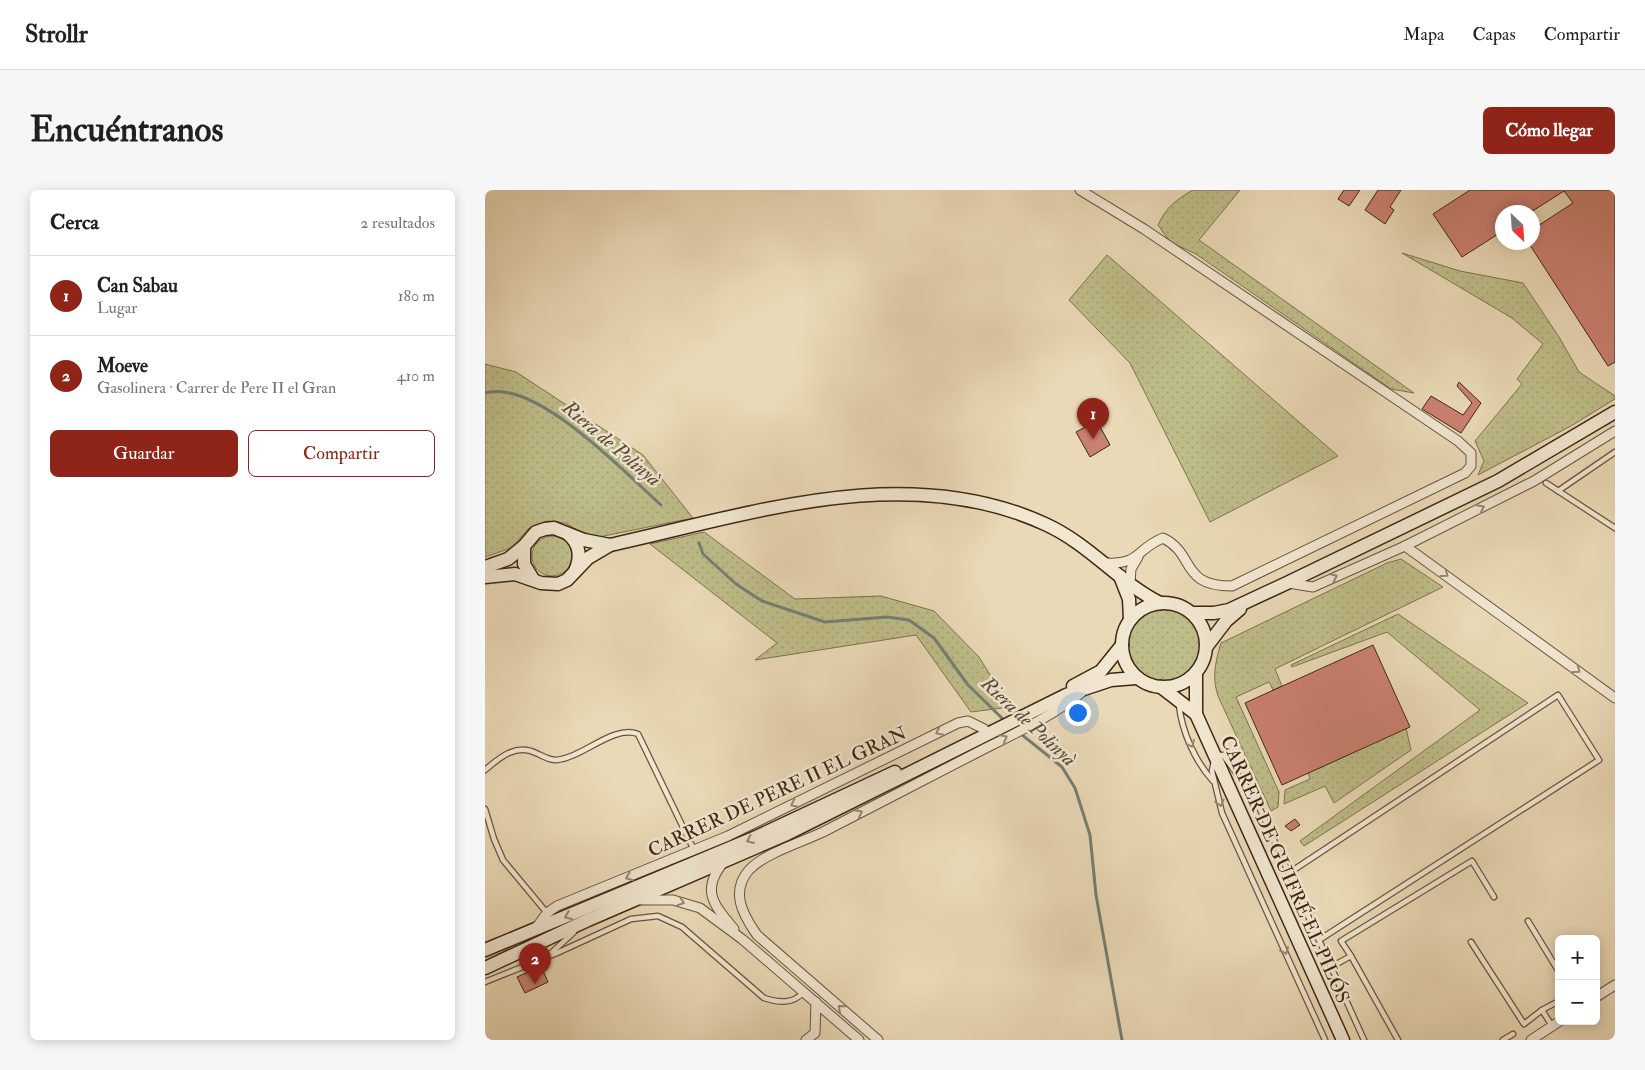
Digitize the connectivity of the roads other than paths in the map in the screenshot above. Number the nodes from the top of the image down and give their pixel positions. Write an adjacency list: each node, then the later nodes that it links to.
1 (1080, 190): 12 (street)
2 (1615, 412): 19 (main road)
3 (1615, 431): 11 (street, one-way to 3)
4 (1615, 452): 6 (lane)
5 (1546, 483): 6 (lane)
6 (1558, 491): 7 (lane)
7 (1615, 528)
8 (564, 531): 9 (main road); 10 (main road); 15 (main road)
9 (610, 545): 13 (main road); 15 (main road)
10 (525, 546): 14 (main road); 17 (main road)
11 (1405, 546): 19 (street, one-way to 11); 30 (street, one-way to 30)
12 (1139, 555): 13 (street); 18 (street)
13 (1106, 563): 18 (main road)
14 (485, 566)
15 (574, 573): 17 (main road)
16 (485, 577): 17 (main road)
17 (533, 579)
18 (1125, 580): 21 (main road); 23 (main road)
19 (1287, 583): 20 (main road)
20 (1249, 601): 22 (main road); 25 (main road)
21 (1160, 603): 22 (main road); 23 (main road)
22 (1193, 613): 25 (main road)
23 (1130, 620): 24 (main road)
24 (1122, 645): 27 (main road); 33 (main road)
25 (1207, 646): 26 (main road)
26 (1196, 674): 29 (main road); 32 (main road, CARRER DE GUIFRÉ EL PILÓS)
27 (1136, 678): 28 (main road); 29 (main road)
28 (1088, 687): 33 (main road); 69 (street, one-way to 28)
29 (1161, 687): 31 (main road, CARRER DE GUIFRÉ EL PILÓS)
30 (1615, 698)
31 (1179, 701): 32 (main road, CARRER DE GUIFRÉ EL PILÓS); 37 (lane, one-way to 37)
32 (1196, 714): 35 (main road, CARRER DE GUIFRÉ EL PILÓS)
33 (1014, 717): 34 (main road)
34 (991, 727): 39 (street, CARRER DE PERE II EL GRAN, one-way to 39); 40 (main road); 47 (main road, one-way to 47)
35 (1215, 755): 37 (lane); 41 (lane); 71 (main road, CARRER DE GUIFRÉ EL PILÓS)
36 (485, 770): 39 (lane)
37 (1214, 783): 70 (lane, one-way to 70)
38 (485, 809): 44 (lane)
39 (695, 851): 44 (street, CARRER DE PERE II EL GRAN, one-way to 44)
40 (725, 862): 43 (main road); 48 (street)
41 (1289, 874): 49 (lane); 49 (lane)
42 (1494, 897): 52 (lane)
43 (633, 900): 45 (main road); 48 (street, one-way to 48)
44 (547, 914): 47 (street, CARRER DE PERE II EL GRAN)
45 (588, 920): 53 (lane); 56 (main road)
46 (1528, 921): 54 (lane)
47 (535, 929): 51 (main road)
48 (742, 939): 59 (street)
49 (1319, 940): 55 (lane)
50 (1471, 942): 63 (lane)
51 (485, 950)
52 (1351, 956): 55 (lane); 73 (lane)
53 (546, 958): 57 (lane); 59 (lane)
54 (1555, 965)
55 (1331, 967): 72 (lane)
56 (485, 968)
57 (485, 982)
58 (1615, 985): 60 (street)
59 (804, 992): 61 (street)
60 (1600, 995)
61 (816, 1002): 67 (street); 68 (street)
62 (1555, 1003): 63 (lane)
63 (1542, 1010): 64 (lane)
64 (1555, 1023)
65 (1555, 1025): 75 (street)
66 (1513, 1034): 74 (lane)
67 (806, 1040)
68 (859, 1040)
69 (878, 1040)
70 (1325, 1040)
71 (1343, 1040)
72 (1364, 1040)
73 (1398, 1040)
74 (1503, 1040)
75 (1531, 1040)

